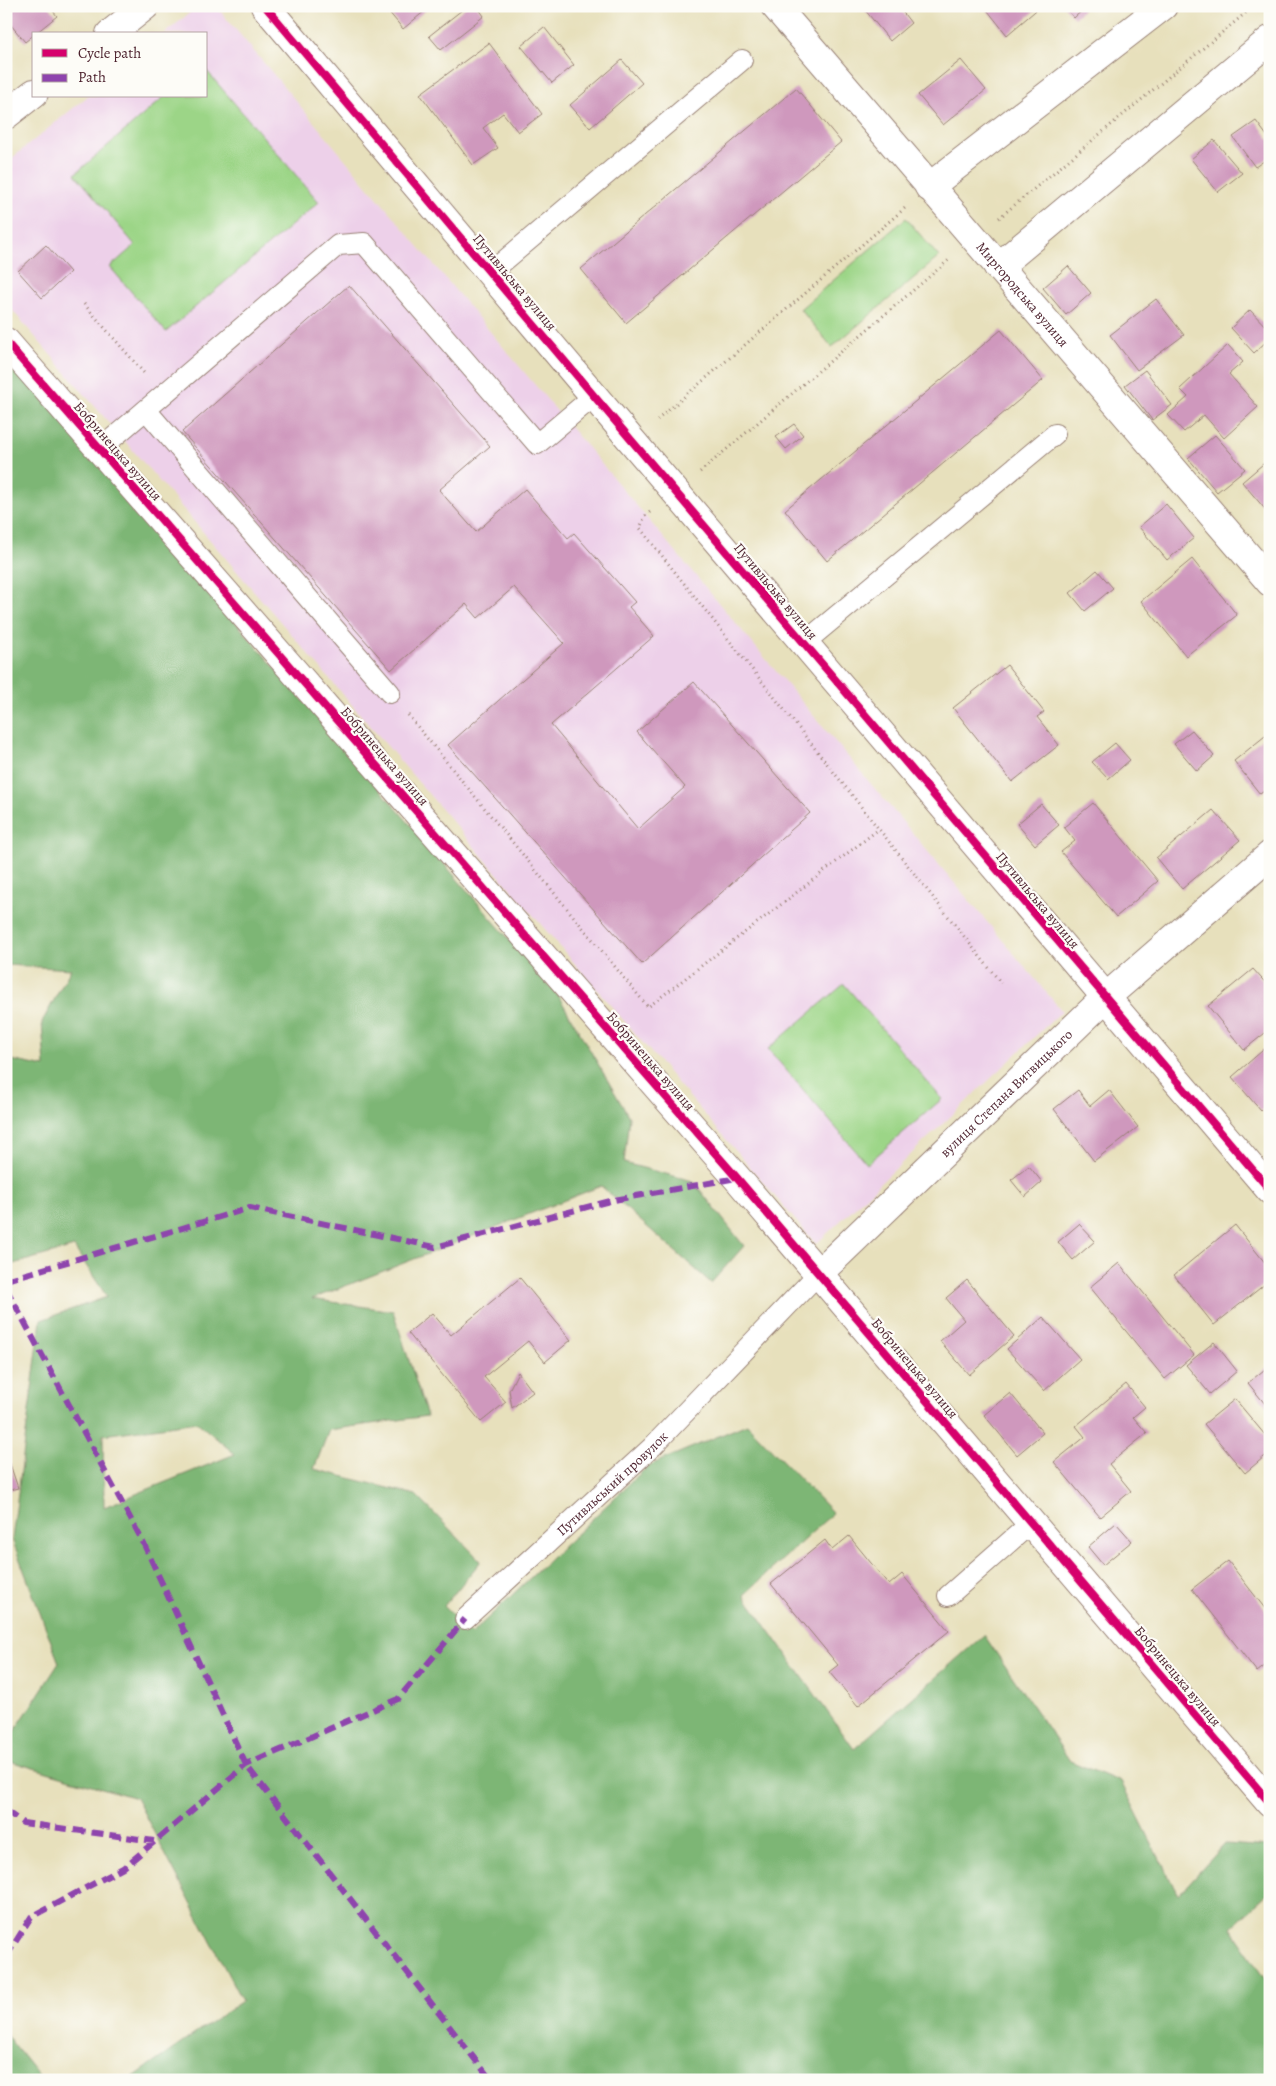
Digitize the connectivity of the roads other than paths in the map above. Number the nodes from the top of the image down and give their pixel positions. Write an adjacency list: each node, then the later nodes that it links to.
1 (145, 6): 5 (street)
2 (265, 6): 12 (street, Путивльська вулиця)
3 (1162, 6): 10 (street)
4 (780, 8): 10 (street, Миргородська вулиця)
5 (112, 32)
6 (1270, 40): 11 (street)
7 (742, 60): 12 (lane)
8 (32, 96): 9 (street)
9 (6, 115)
10 (930, 187): 11 (street, Миргородська вулиця)
11 (998, 268): 18 (street, Миргородська вулиця)
12 (491, 272): 14 (street, Путивльська вулиця)
13 (6, 342): 17 (street, Бобринецька вулиця)
14 (594, 396): 15 (lane); 19 (street, Путивльська вулиця)
15 (146, 410): 17 (lane); 20 (lane)
16 (1055, 434): 19 (lane)
17 (100, 449): 24 (street, Бобринецька вулиця)
18 (1270, 582)
19 (804, 643): 22 (street, Путивльська вулиця)
20 (390, 693)
21 (1270, 855): 22 (street, вулиця Степана Витвицького)
22 (1105, 998): 23 (street, Путивльська вулиця); 24 (street, вулиця Степана Витвицького)
23 (1270, 1190)
24 (818, 1274): 25 (lane, вулиця Степана Витвицького); 26 (street, Бобринецька вулиця)
25 (753, 1341): 28 (lane, Путивльський провулок)
26 (1031, 1523): 27 (lane); 29 (street, Бобринецька вулиця)
27 (948, 1596)
28 (465, 1619)
29 (1270, 1803)

